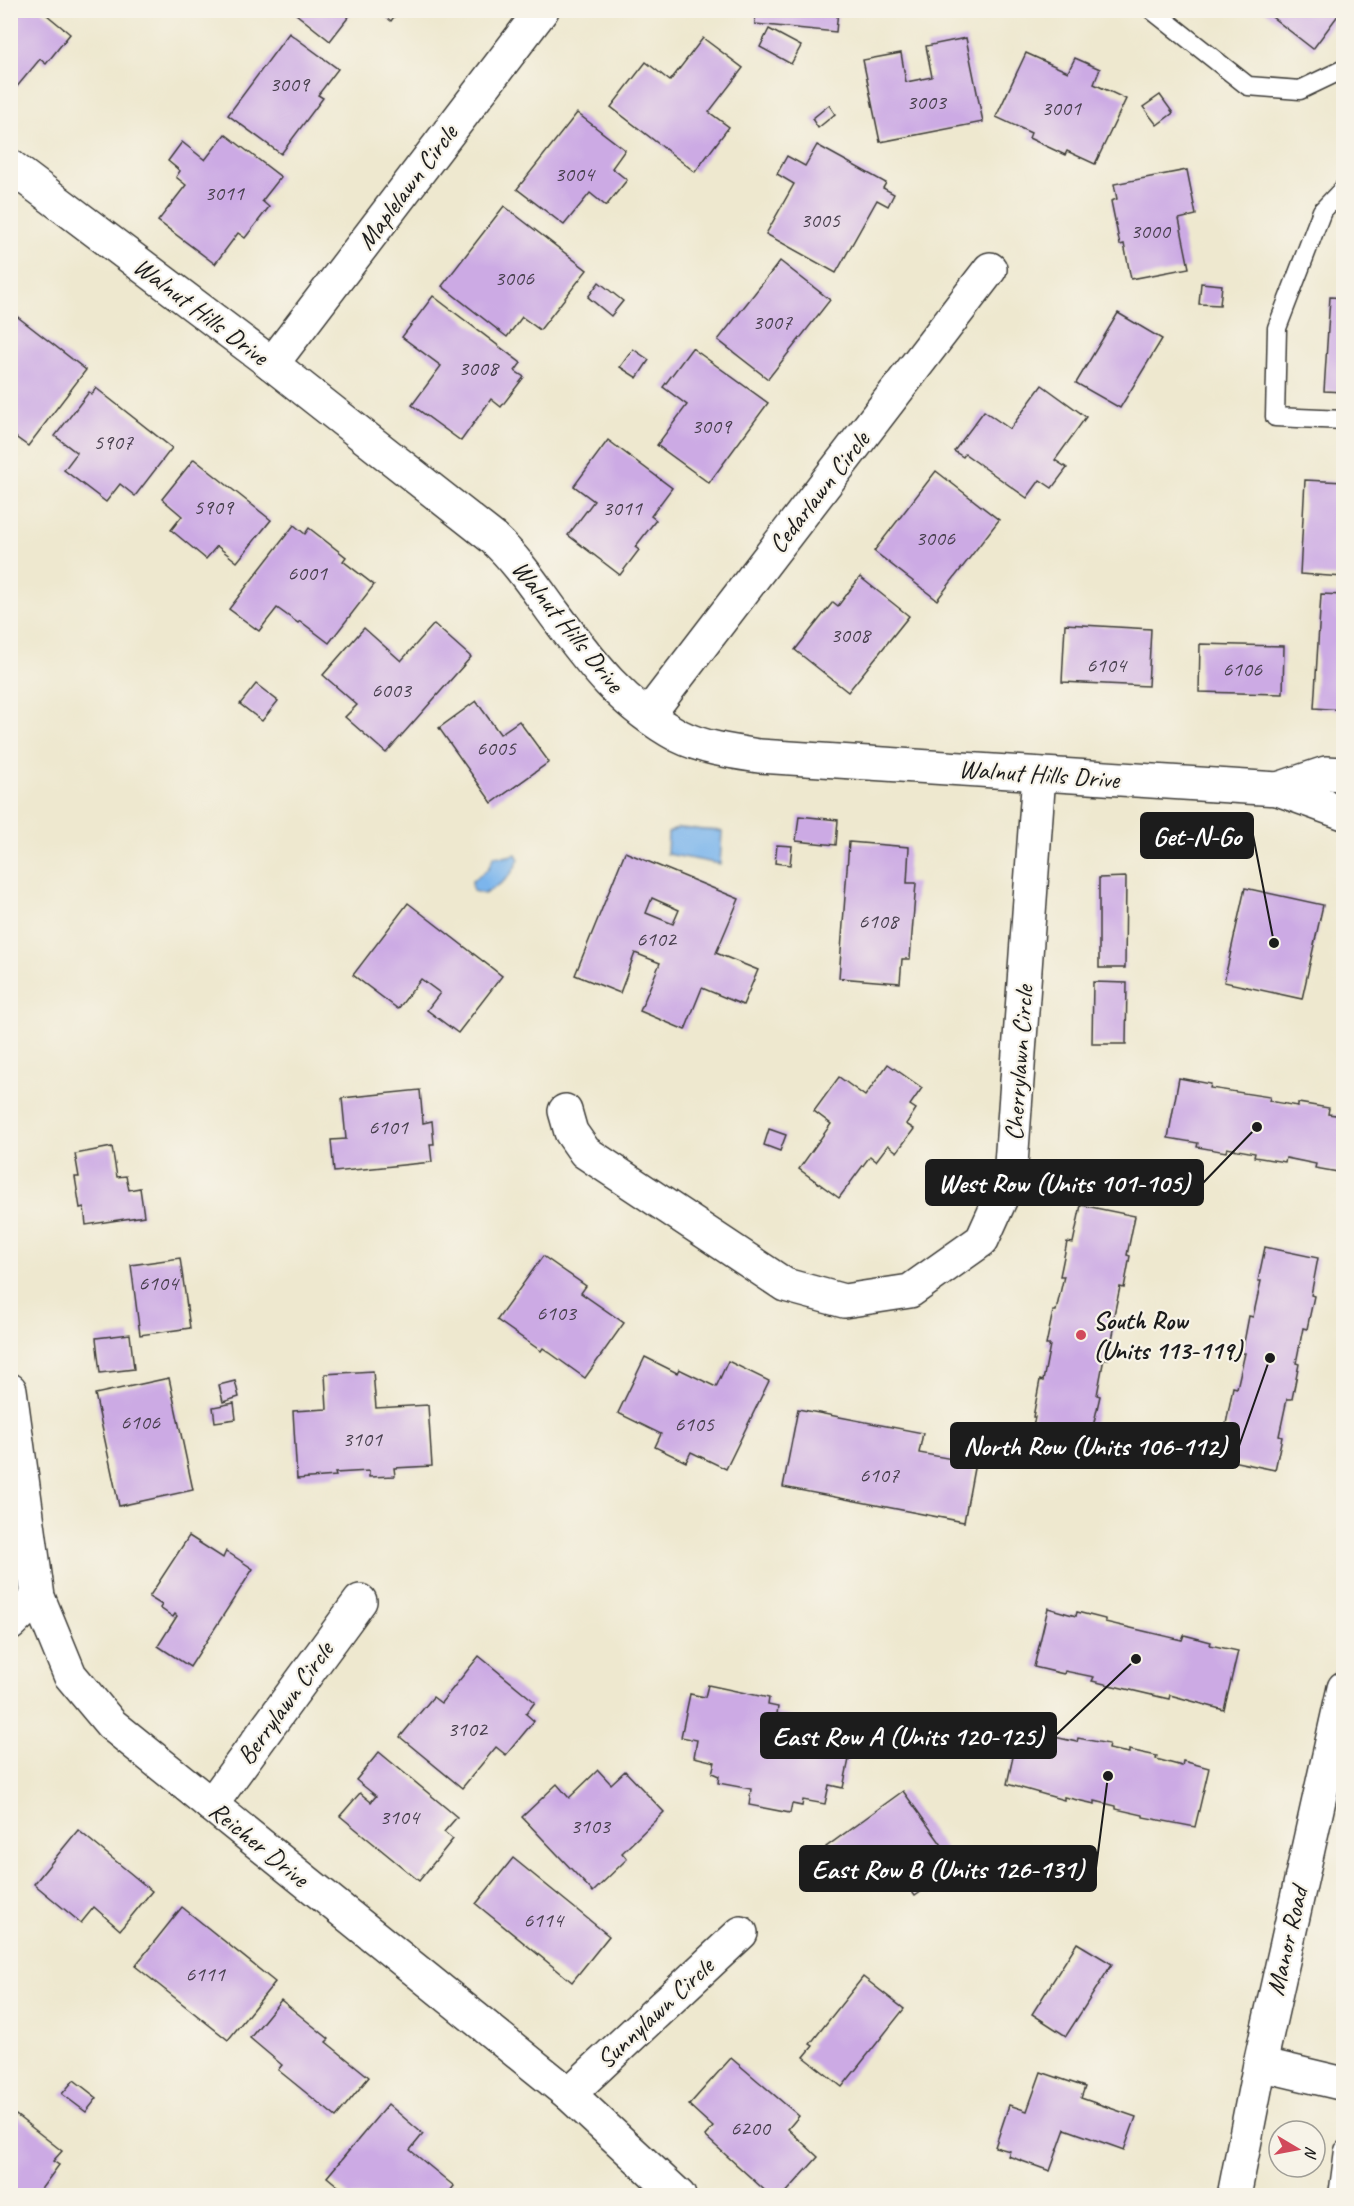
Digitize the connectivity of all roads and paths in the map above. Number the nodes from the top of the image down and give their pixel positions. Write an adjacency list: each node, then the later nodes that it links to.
1 (542, 10): 7 (street, Maplelawn Circle)
2 (1152, 10): 3 (lane)
3 (1344, 69)
4 (10, 166): 7 (street, Walnut Hills Drive)
5 (1344, 188): 8 (lane)
6 (990, 269): 9 (street, Cedarlawn Circle)
7 (272, 364): 9 (street, Walnut Hills Drive)
8 (1344, 420)
9 (648, 715): 10 (street, Walnut Hills Drive)
10 (1039, 774): 12 (street, Walnut Hills Drive); 14 (street, Cherrylawn Circle)
11 (1344, 774): 12 (street, Walnut Hills Drive)
12 (1278, 789): 13 (street, Walnut Hills Drive)
13 (1344, 813)
14 (565, 1111)
15 (10, 1390): 16 (street, Reicher Drive)
16 (38, 1597): 18 (street); 20 (street, Reicher Drive)
17 (360, 1601): 20 (street, Berrylawn Circle)
18 (10, 1624)
19 (1344, 1688): 22 (street, Manor Road)
20 (211, 1804): 24 (street, Reicher Drive)
21 (741, 1933): 24 (street, Sunnylawn Circle)
22 (1260, 2064): 23 (street); 27 (street, Manor Road)
23 (1344, 2084)
24 (569, 2094): 26 (street, Reicher Drive)
25 (1344, 2151): 28 (lane)
26 (679, 2196)
27 (1234, 2196)
28 (1338, 2196)

